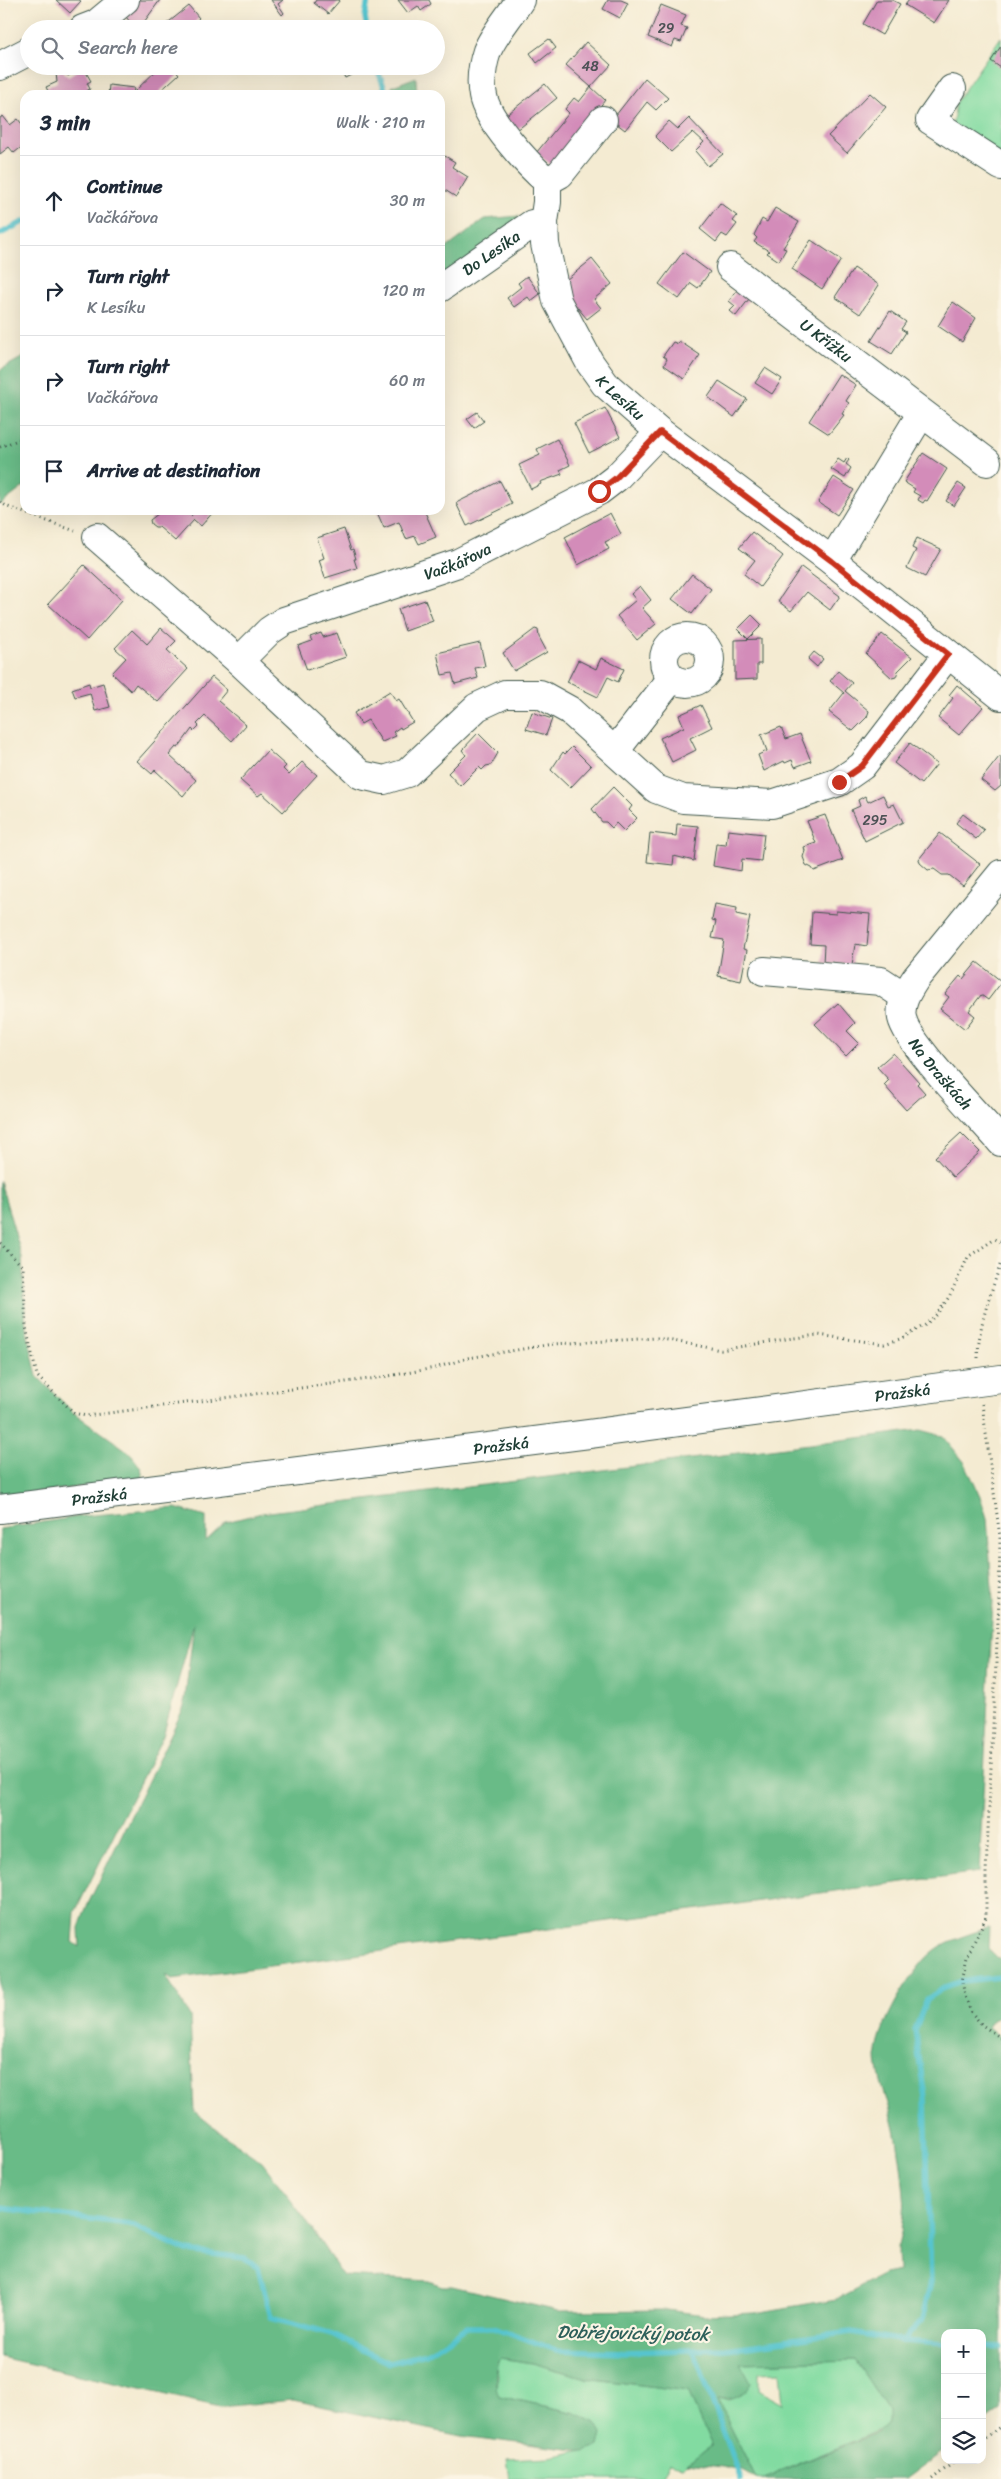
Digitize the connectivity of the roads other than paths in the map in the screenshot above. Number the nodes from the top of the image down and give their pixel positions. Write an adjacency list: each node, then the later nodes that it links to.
1 (125, 0): 3 (street)
2 (520, 0): 9 (street)
3 (101, 20)
4 (20, 56): 5 (street)
5 (0, 66)
6 (952, 89): 8 (street)
7 (603, 120): 9 (street)
8 (1001, 166)
9 (547, 181): 10 (street, K Lesíku)
10 (544, 222): 12 (street, Do Lesíka); 14 (street, K Lesíku)
11 (730, 267): 13 (street, U Křížku)
12 (445, 285)
13 (922, 414): 15 (street, U Křížku); 17 (street)
14 (660, 432): 17 (street, K Lesíku); 19 (street, Vačkářova)
15 (987, 462)
16 (97, 537): 19 (street)
17 (832, 561): 18 (street, K Lesíku)
18 (948, 654): 21 (street, K Lesíku); 22 (street)
19 (240, 661): 22 (street)
20 (672, 678): 22 (street)
21 (1001, 696)
22 (614, 751)
23 (1001, 874): 25 (street)
24 (764, 971): 25 (street)
25 (904, 996): 26 (street, Na Draškách)
26 (1001, 1142)
27 (990, 1380): 28 (street, Pražská)
28 (0, 1509)

